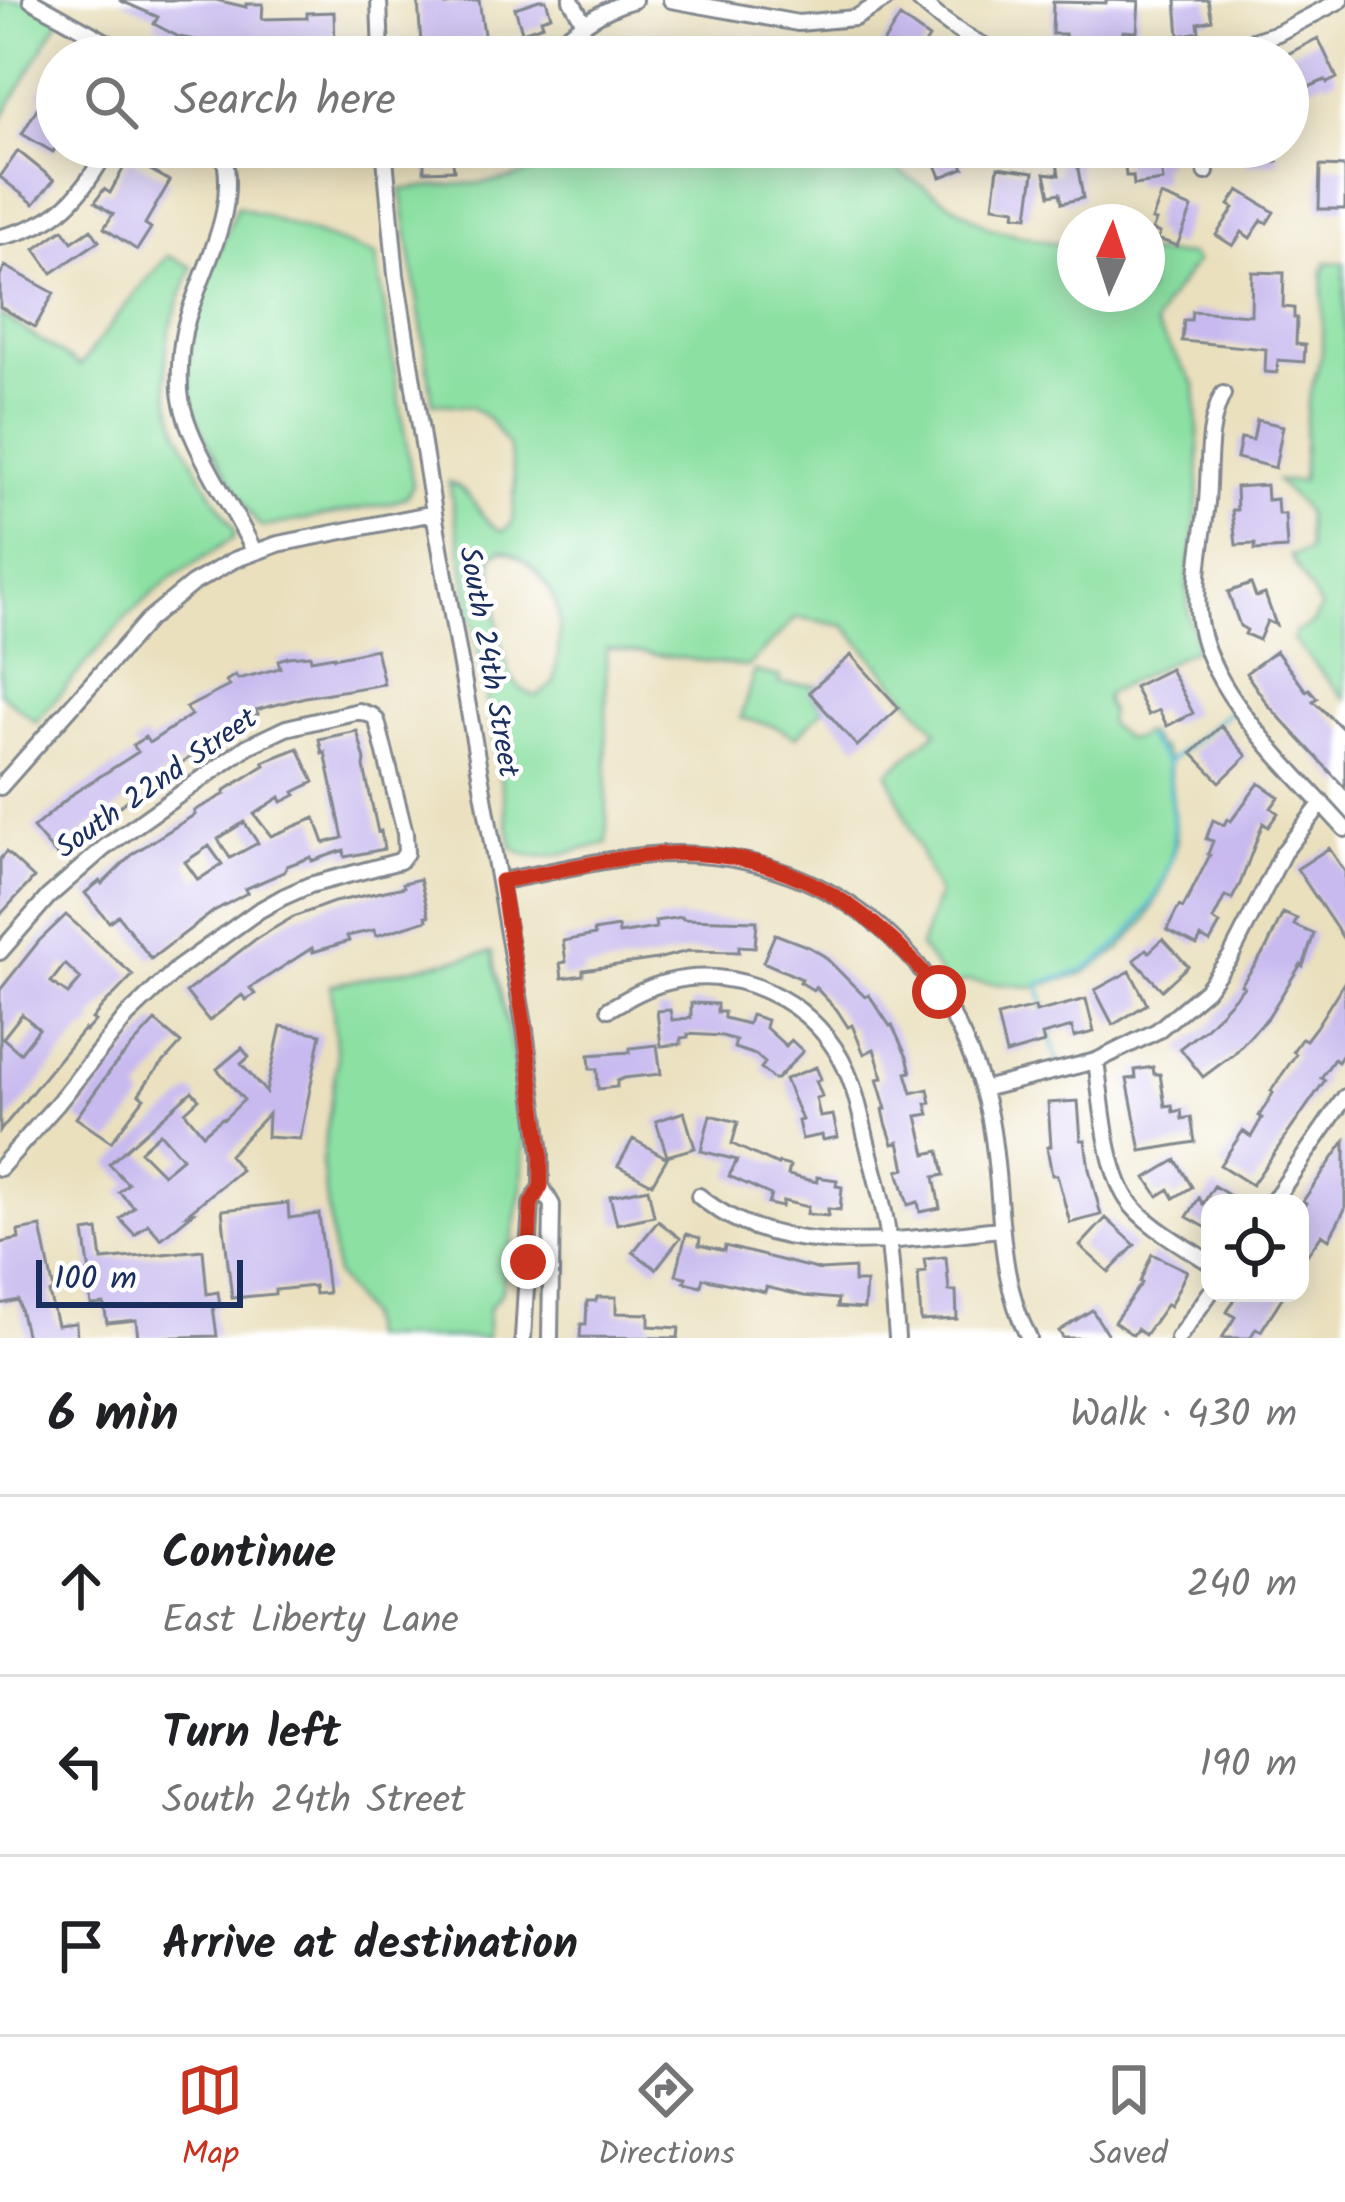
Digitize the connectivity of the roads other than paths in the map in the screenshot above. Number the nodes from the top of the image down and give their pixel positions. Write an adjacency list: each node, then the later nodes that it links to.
1 (32, 0): 10 (street)
2 (379, 0): 11 (street)
3 (572, 0): 9 (street)
4 (634, 0): 9 (street)
5 (671, 0): 6 (street)
6 (885, 0)
7 (919, 0): 13 (street)
8 (1341, 0): 14 (street)
9 (584, 23): 12 (street)
10 (96, 36)
11 (380, 36)
12 (566, 36)
13 (968, 36)
14 (1268, 36)
15 (97, 168): 20 (street)
16 (229, 168): 23 (street)
17 (386, 168): 22 (street, South 24th Street)
18 (1205, 168): 19 (street)
19 (1206, 172)
20 (0, 237)
21 (1223, 394): 25 (street)
22 (434, 513): 23 (street); 27 (street, South 24th Street)
23 (254, 551): 24 (street)
24 (0, 788)
25 (1322, 803): 26 (street); 30 (street)
26 (1345, 829)
27 (501, 881): 31 (street); 34 (street, South 24th Street)
28 (0, 952): 33 (street, South 22nd Street)
29 (609, 1009): 38 (street)
30 (1096, 1060): 31 (street); 39 (street)
31 (982, 1089): 37 (street)
32 (1345, 1097): 35 (street)
33 (0, 1168)
34 (541, 1186): 41 (street, South 24th Street); 42 (street, South 24th Street)
35 (1278, 1194)
36 (699, 1196): 38 (street)
37 (1000, 1229): 38 (street); 44 (street)
38 (888, 1240): 43 (street)
39 (1201, 1257)
40 (1204, 1302): 45 (street)
41 (523, 1338)
42 (550, 1338)
43 (898, 1338)
44 (1029, 1338)
45 (1178, 1338)

